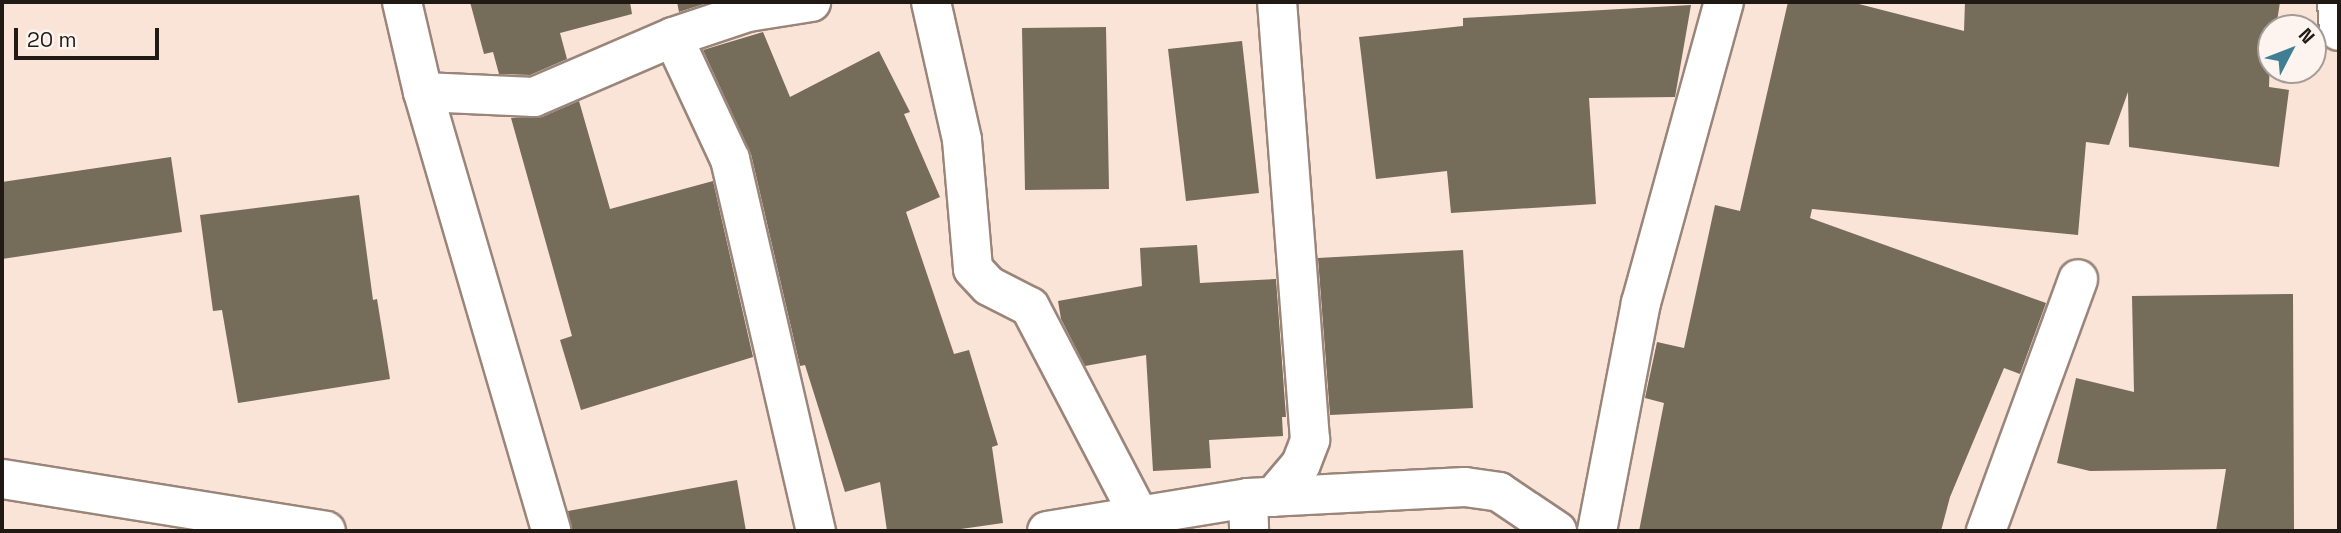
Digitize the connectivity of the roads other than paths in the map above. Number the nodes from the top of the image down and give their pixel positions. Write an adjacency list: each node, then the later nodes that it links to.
1 (402, 2): 9 (street)
2 (811, 2): 8 (street)
3 (932, 2): 13 (street)
4 (1277, 2): 12 (street)
5 (1724, 2): 19 (street)
6 (2337, 2): 7 (street)
7 (2339, 31)
8 (673, 37): 9 (street); 16 (street)
9 (423, 92): 15 (street)
10 (2078, 279): 20 (street)
11 (2, 479): 14 (street)
12 (1257, 509): 13 (street); 18 (street)
13 (1142, 522): 17 (street)
14 (326, 531)
15 (551, 531)
16 (816, 531)
17 (1047, 531)
18 (1557, 531)
19 (1597, 531)
20 (1986, 531)

